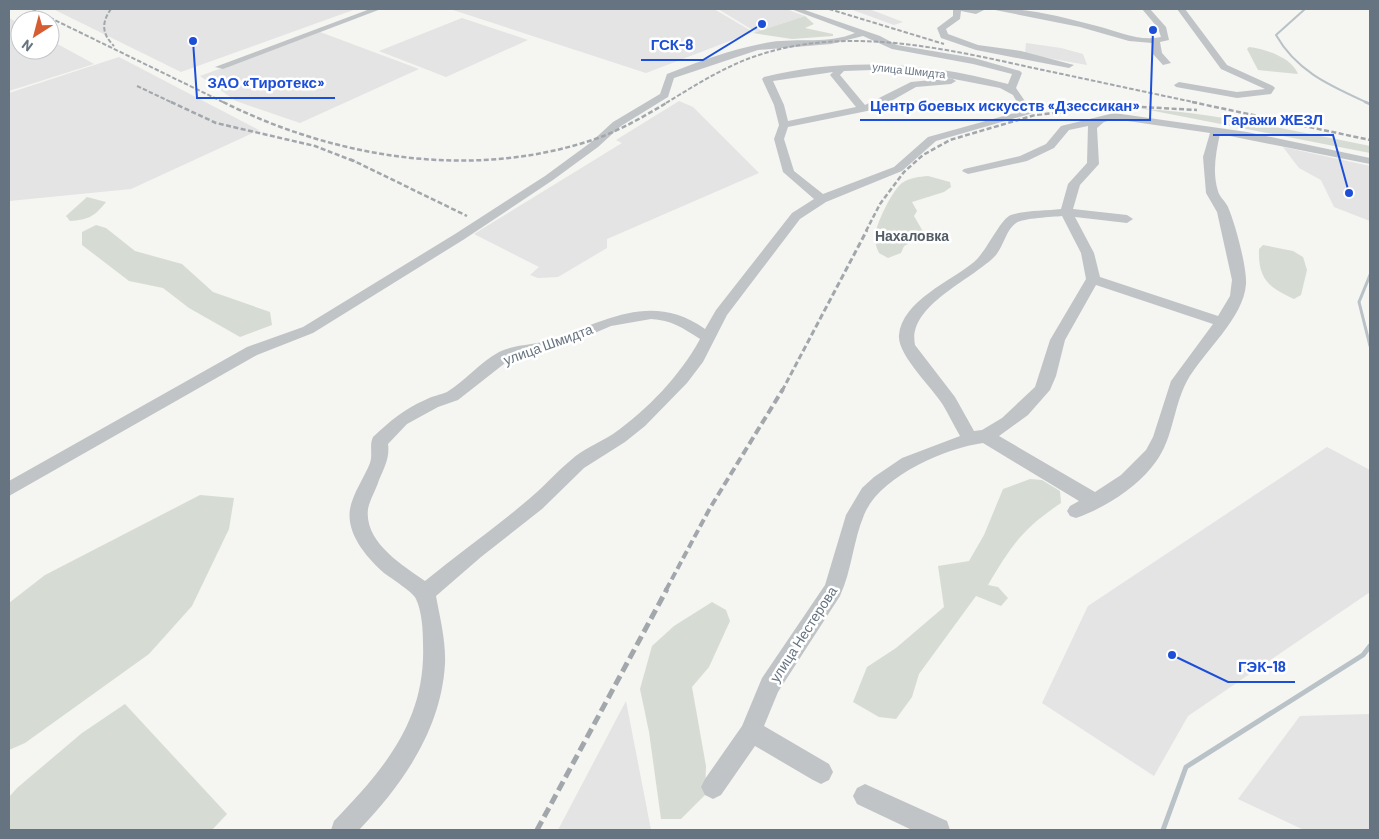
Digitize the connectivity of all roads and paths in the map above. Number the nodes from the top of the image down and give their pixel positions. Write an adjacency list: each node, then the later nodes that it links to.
1 (377, 9): 13 (street)
2 (795, 9): 9 (street, улица Шмидта)
3 (957, 9): 12 (street)
4 (964, 9): 5 (street)
5 (982, 9)
6 (994, 9): 10 (street)
7 (1146, 9): 10 (street)
8 (1181, 9): 17 (street)
9 (862, 33): 18 (street, улица Шмидта); 32 (street)
10 (1156, 42): 11 (street)
11 (1166, 63)
12 (1069, 65)
13 (220, 66)
14 (843, 67): 16 (street, улица Шмидта); 19 (street); 21 (street, улица Шмидта)
15 (970, 78): 16 (street, улица Шмидта); 16 (street); 18 (street, улица Шмидта)
16 (889, 79): 19 (street)
17 (1179, 86)
18 (1012, 88): 25 (street, улица Шмидта)
19 (862, 109): 21 (street)
20 (1099, 120): 22 (street); 24 (street); 26 (street)
21 (784, 125): 25 (street, улица Шмидта)
22 (1216, 130): 23 (street); 29 (street)
23 (1370, 161)
24 (968, 170)
25 (822, 200): 30 (street, улица Шмидта)
26 (1066, 212): 27 (street); 28 (street); 31 (street)
27 (1127, 219)
28 (1093, 279): 29 (street); 31 (street, улица Нестерова)
29 (1222, 322): 33 (street)
30 (708, 338): 35 (street, улица Шмидта); 35 (street, улица Шмидта)
31 (978, 437): 33 (street); 36 (street, улица Нестерова)
32 (14, 486)
33 (1095, 501): 34 (street)
34 (1076, 511)
35 (425, 593): 40 (street)
36 (754, 723): 37 (street); 38 (street)
37 (821, 772)
38 (713, 787)
39 (865, 796): 41 (street)
40 (343, 830)
41 (938, 830)

